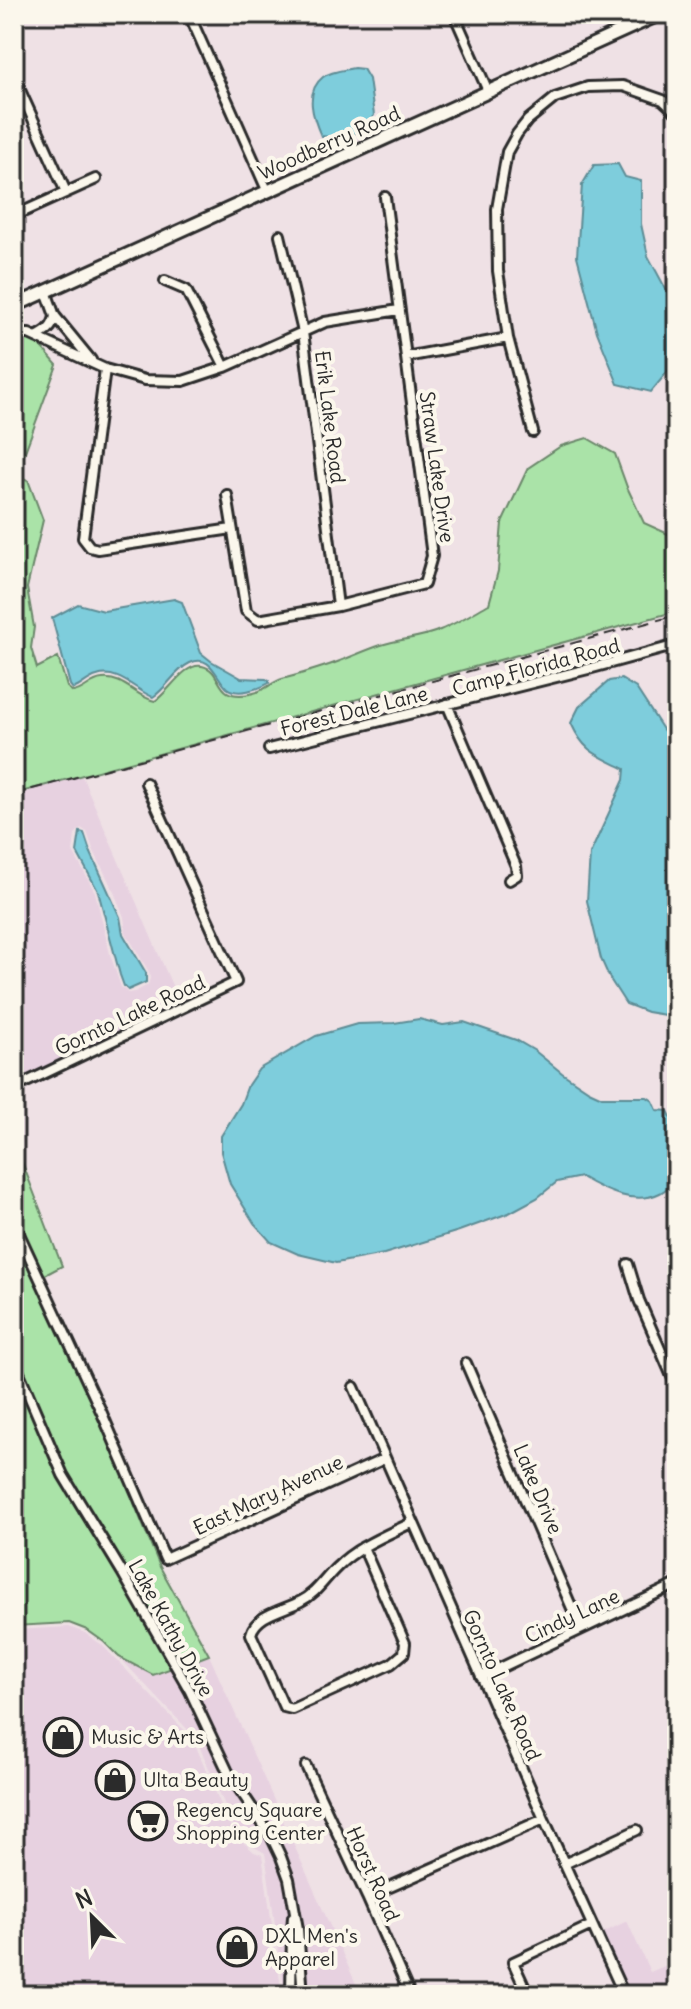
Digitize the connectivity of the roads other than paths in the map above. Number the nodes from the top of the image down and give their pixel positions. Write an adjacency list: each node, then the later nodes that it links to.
1 (189, 14): 8 (street)
2 (454, 14): 5 (street)
3 (660, 14): 5 (street, Woodberry Road)
4 (14, 77): 9 (street)
5 (488, 91): 8 (street, Woodberry Road)
6 (677, 113): 21 (street)
7 (96, 179): 9 (street)
8 (267, 190): 14 (street, Woodberry Road)
9 (66, 192): 11 (street)
10 (385, 197): 16 (street, Straw Lake Drive)
11 (14, 216)
12 (280, 235): 18 (street, Erik Lake Road)
13 (165, 281): 24 (street)
14 (46, 291): 15 (street, Woodberry Road); 17 (street)
15 (14, 306)
16 (399, 310): 18 (street); 22 (street, Straw Lake Drive)
17 (55, 316): 20 (street); 23 (street)
18 (303, 332): 24 (street); 29 (street, Erik Lake Road)
19 (14, 334): 20 (street)
20 (36, 337): 23 (street)
21 (508, 338): 22 (street); 26 (street)
22 (406, 357): 29 (street, Straw Lake Drive)
23 (94, 364): 25 (street)
24 (225, 367): 25 (street)
25 (105, 369): 28 (street)
26 (533, 432)
27 (227, 495): 28 (street, Straw Lake Drive)
28 (232, 529): 29 (street, Straw Lake Drive)
29 (338, 606)
30 (677, 645): 31 (street, Camp Florida Road)
31 (447, 704): 32 (street, Forest Dale Lane); 34 (street, Camp Florida Road)
32 (269, 749)
33 (146, 783): 35 (street, Gornto Lake Road)
34 (509, 880)
35 (14, 1088)
36 (14, 1223): 42 (street, East Mary Avenue)
37 (628, 1264): 41 (street)
38 (14, 1361): 53 (street, Lake Kathy Drive)
39 (466, 1363): 46 (street, Lake Drive)
40 (354, 1387): 42 (street, Gornto Lake Road)
41 (677, 1388)
42 (384, 1459): 43 (street, Gornto Lake Road)
43 (413, 1522): 44 (street); 47 (street, Gornto Lake Road)
44 (363, 1547): 44 (street)
45 (677, 1584): 46 (street, Cindy Lane)
46 (581, 1629): 47 (street, Cindy Lane)
47 (481, 1677): 49 (street, Gornto Lake Road)
48 (306, 1766): 52 (street, Horst Road)
49 (544, 1819): 51 (street, Gornto Lake Road); 52 (street)
50 (637, 1830): 51 (street)
51 (564, 1864): 54 (street, Gornto Lake Road)
52 (367, 1897): 57 (street, Horst Road)
53 (294, 1912): 55 (street, Lake Kathy Drive); 56 (street, Lake Kathy Drive)
54 (592, 1925): 58 (street); 59 (street, Gornto Lake Road)
55 (291, 1995)
56 (303, 1995)
57 (410, 1995)
58 (528, 1995)
59 (623, 1995)

